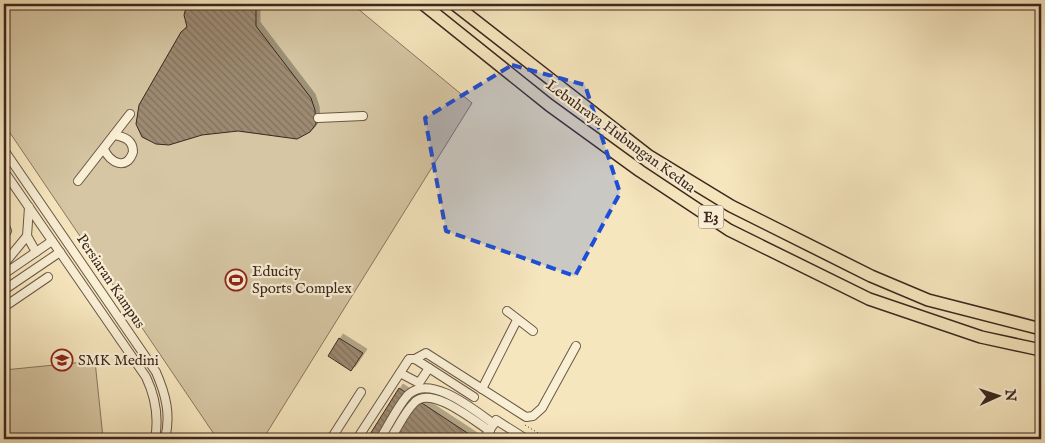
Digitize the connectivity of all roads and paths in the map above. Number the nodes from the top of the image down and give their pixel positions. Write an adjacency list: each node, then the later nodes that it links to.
1 (423, 4): 29 (highway, Lebuhraya Hubungan Kedua / E3)
2 (454, 4): 26 (highway, Lebuhraya Hubungan Kedua / E3)
3 (130, 114): 6 (street)
4 (363, 116): 5 (street)
5 (318, 118)
6 (114, 135): 7 (street); 7 (street)
7 (104, 149): 10 (street)
8 (4, 150): 39 (street, Persiaran Kampus)
9 (4, 171): 11 (street, Persiaran Kampus)
10 (78, 181)
11 (7, 182): 12 (street, Persiaran Kampus)
12 (29, 207): 15 (street); 16 (street, Persiaran Kampus)
13 (4, 224): 14 (street)
14 (4, 236)
15 (27, 236): 17 (street); 19 (street)
16 (52, 241): 17 (street); 18 (street, Persiaran Kampus)
17 (36, 252): 20 (street)
18 (60, 252): 22 (street); 38 (street, Persiaran Kampus)
19 (4, 264)
20 (4, 274)
21 (48, 277): 23 (street)
22 (4, 290)
23 (4, 307)
24 (507, 311): 25 (street)
25 (517, 320): 27 (street); 33 (street)
26 (1041, 329)
27 (533, 331)
28 (576, 346): 33 (street)
29 (1041, 350)
30 (415, 360): 31 (street); 32 (street); 33 (street)
31 (429, 368): 32 (street); 35 (street)
32 (400, 373): 41 (street)
33 (482, 389)
34 (361, 392): 40 (street)
35 (474, 397)
36 (524, 424): 45 (path)
37 (490, 432): 42 (street); 43 (street); 44 (street)
38 (155, 439)
39 (165, 439)
40 (332, 439)
41 (357, 439)
42 (380, 439)
43 (390, 439)
44 (526, 439)
45 (548, 439)

